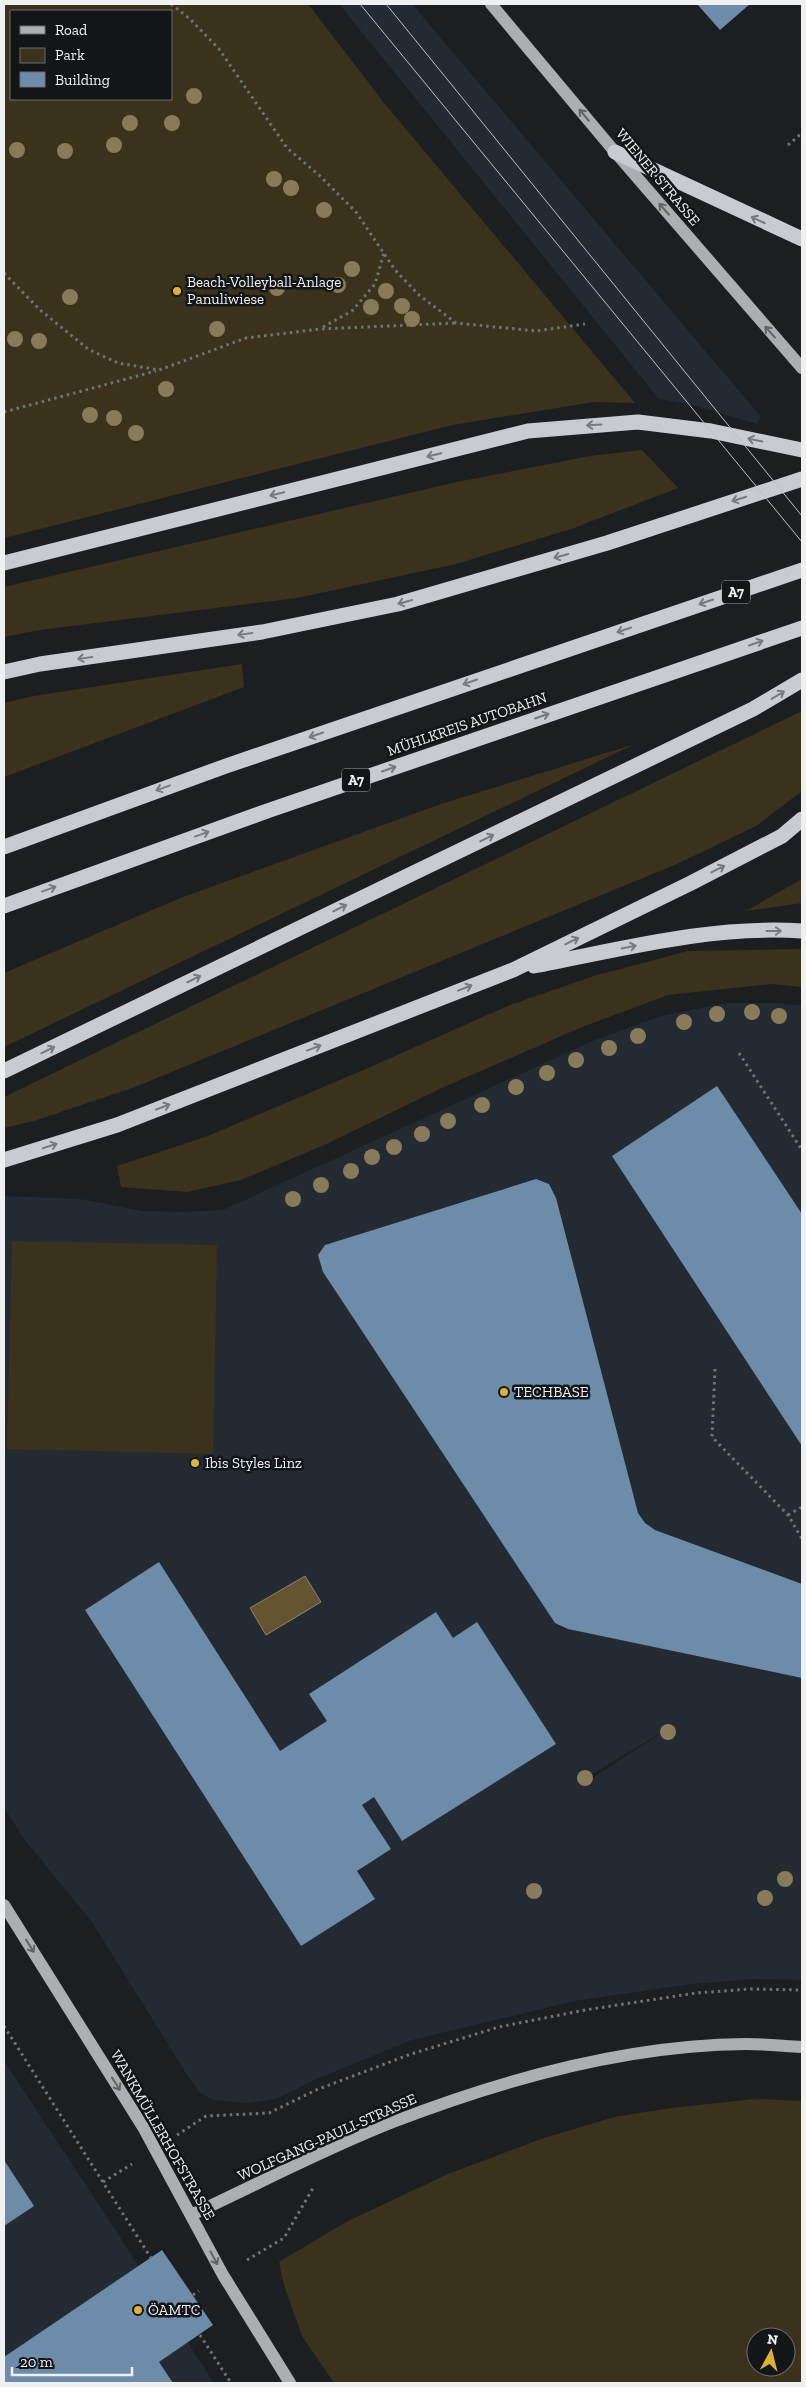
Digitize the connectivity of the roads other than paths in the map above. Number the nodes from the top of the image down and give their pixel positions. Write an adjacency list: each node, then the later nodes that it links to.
1 (491, 4): 2 (main road, WIENER STRASSE, one-way to 1)
2 (615, 152): 3 (highway, one-way to 2); 4 (main road, WIENER STRASSE, one-way to 2)
3 (802, 240)
4 (802, 368)
5 (799, 450): 7 (highway, one-way to 7)
6 (802, 479): 10 (highway, one-way to 10)
7 (4, 563)
8 (802, 570): 13 (highway, A7, one-way to 13)
9 (802, 628): 14 (highway, MÜHLKREIS AUTOBAHN / A7, one-way to 9)
10 (4, 672)
11 (802, 680): 17 (highway, one-way to 11)
12 (802, 819): 16 (highway, one-way to 12)
13 (4, 846)
14 (4, 906)
15 (802, 931): 16 (highway, one-way to 15)
16 (513, 970): 18 (highway, one-way to 16)
17 (4, 1071)
18 (4, 1160)
19 (4, 1904): 21 (main road, WANKMÜLLERHOFSTRASSE, one-way to 21)
20 (802, 2047): 21 (main road, WOLFGANG-PAULI-STRASSE)
21 (191, 2216): 22 (main road, WANKMÜLLERHOFSTRASSE, one-way to 22)
22 (290, 2383)

